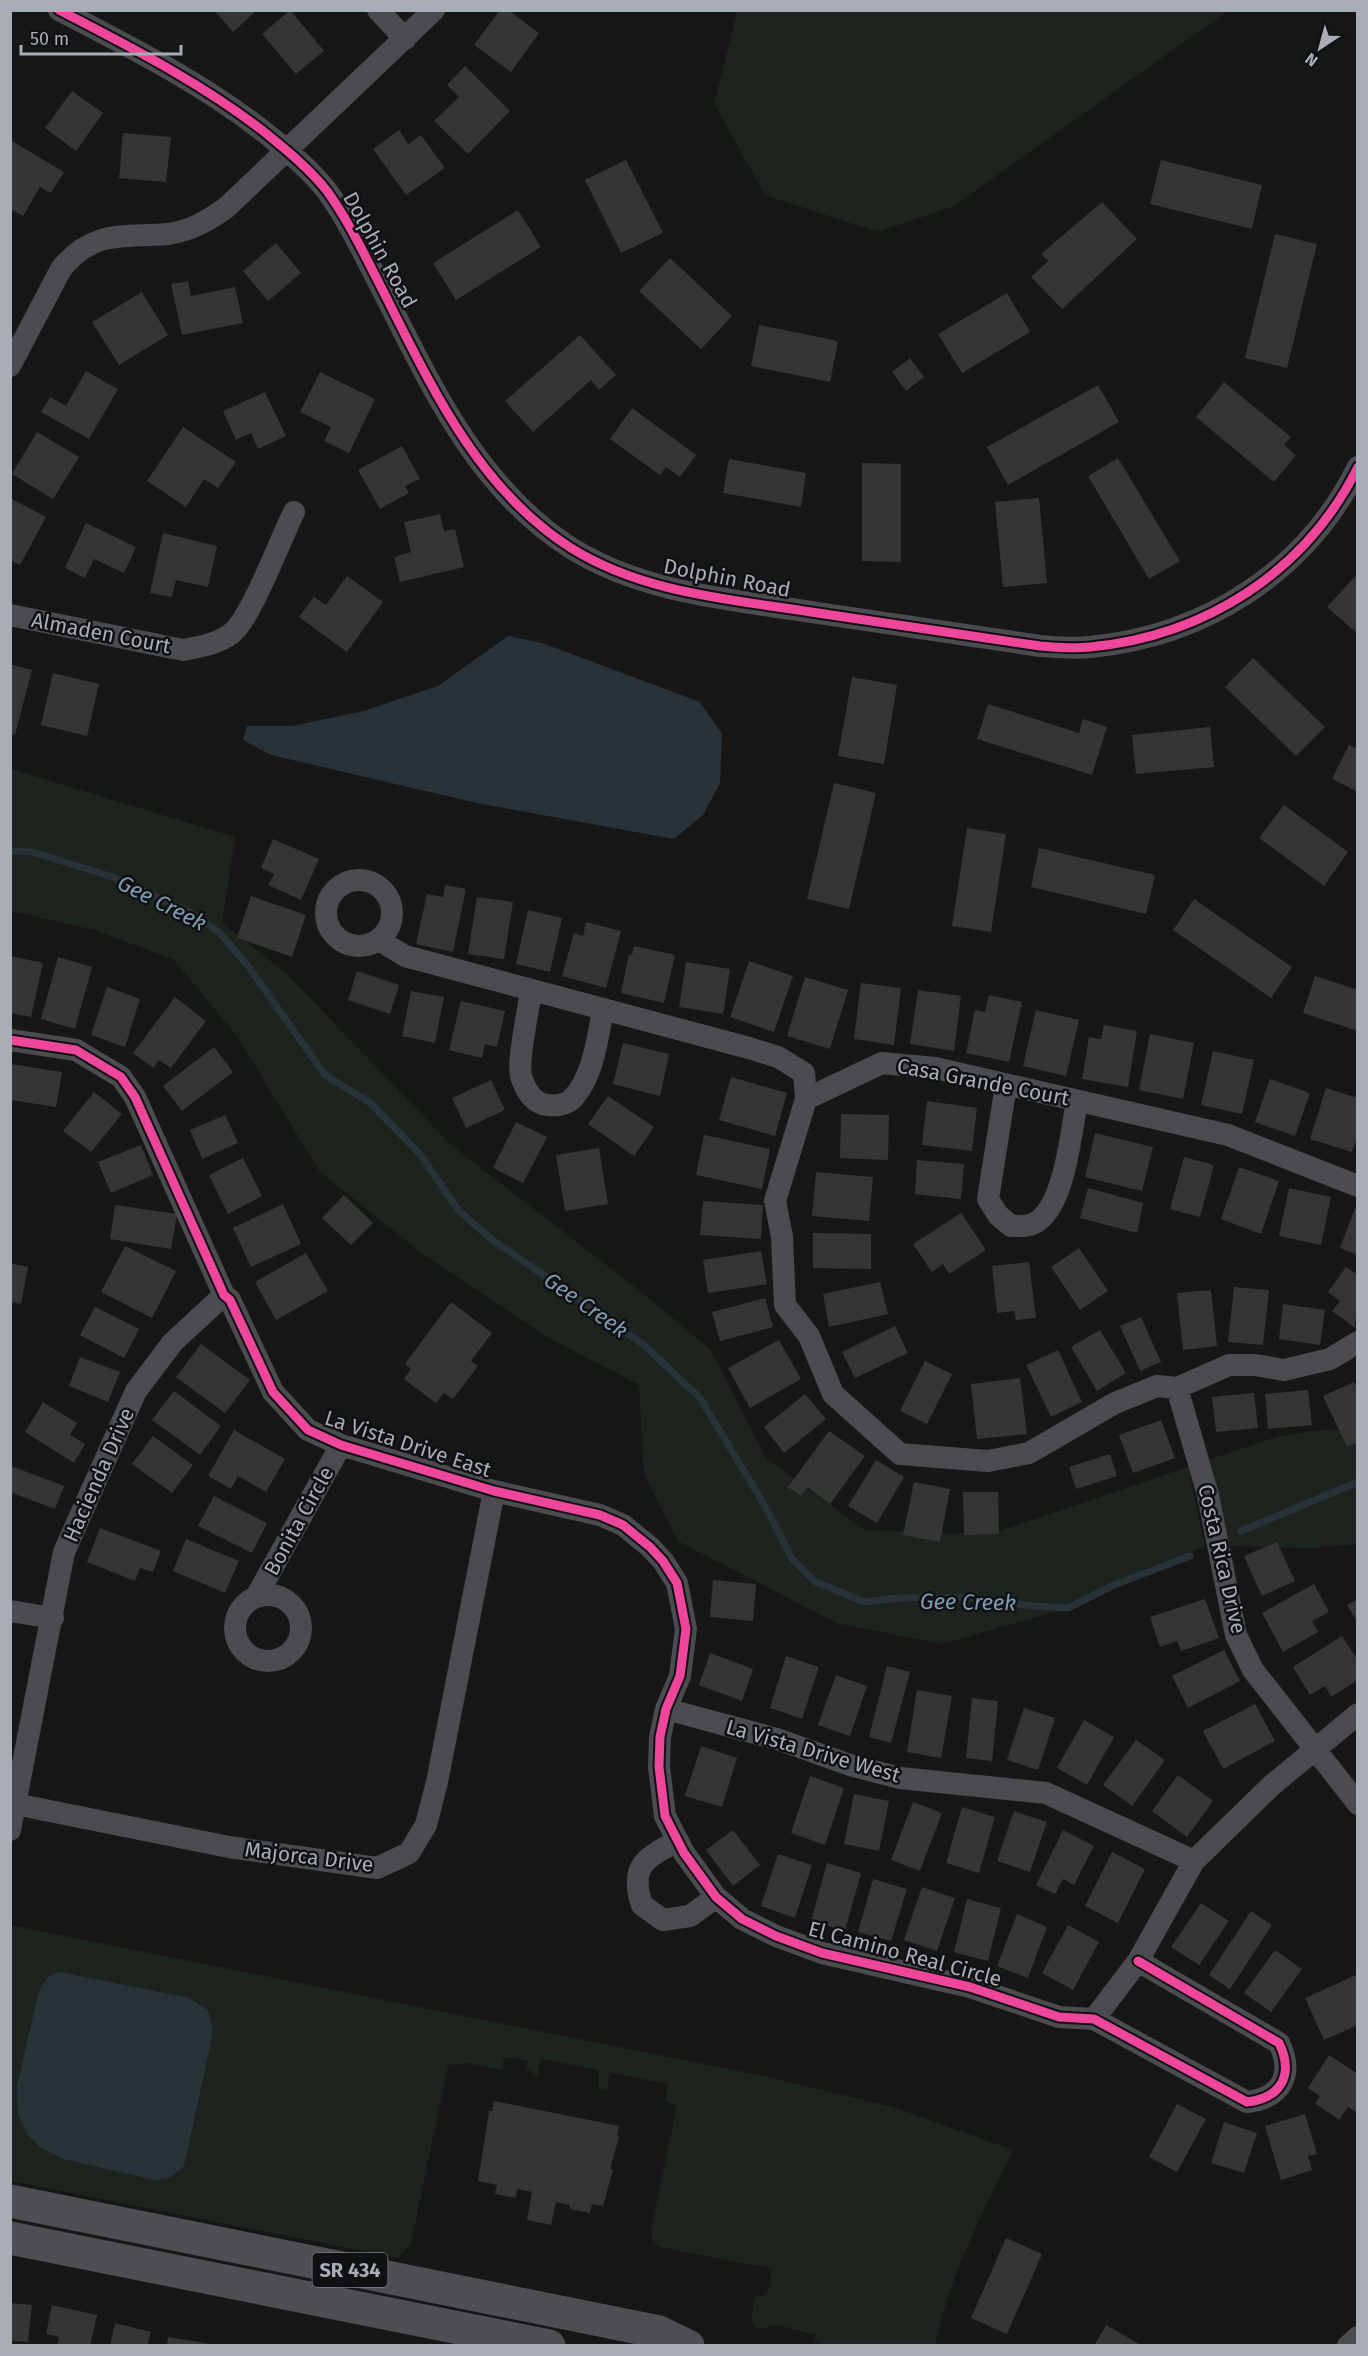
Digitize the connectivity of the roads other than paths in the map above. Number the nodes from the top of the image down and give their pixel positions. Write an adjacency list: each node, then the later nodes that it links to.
1 (59, 10): 5 (street, Dolphin Road)
2 (378, 10): 4 (street)
3 (434, 10): 4 (street)
4 (405, 39): 5 (street)
5 (286, 149): 6 (street); 7 (street, Dolphin Road)
6 (10, 366)
7 (1358, 467)
8 (294, 512): 9 (street, Almaden Court)
9 (10, 615)
10 (379, 940): 11 (street)
11 (531, 990): 12 (street); 12 (street)
12 (603, 1009): 15 (street)
13 (10, 1040): 18 (street, La Vista Drive East)
14 (1006, 1085): 15 (street, Casa Grande Court); 16 (street, Casa Grande Court); 16 (street)
15 (806, 1100): 20 (street)
16 (1077, 1101): 17 (street, Casa Grande Court)
17 (1358, 1186)
18 (224, 1295): 21 (street, La Vista Drive East); 25 (street, Hacienda Drive)
19 (1358, 1342): 20 (street)
20 (1178, 1388): 28 (street, Costa Rica Drive)
21 (341, 1445): 22 (street, La Vista Drive East); 23 (street, Bonita Circle)
22 (494, 1491): 26 (street, La Vista Drive East); 29 (street, Majorca Drive)
23 (256, 1597)
24 (10, 1611): 25 (street)
25 (53, 1618): 29 (street, Hacienda Drive)
26 (666, 1709): 32 (street, El Camino Real Circle); 33 (street, La Vista Drive West)
27 (1358, 1714): 28 (street)
28 (1316, 1750): 30 (street, Costa Rica Drive); 33 (street)
29 (13, 1804): 31 (street, Hacienda Drive)
30 (1358, 1804)
31 (10, 1830)
32 (678, 1841): 34 (street, El Camino Real Circle); 34 (street)
33 (1194, 1861): 35 (street)
34 (716, 1897): 36 (street, El Camino Real Circle)
35 (1138, 1961): 36 (street); 36 (street, El Camino Real Circle)
36 (1094, 2019)
37 (10, 2201): 41 (main road, SR 434)
38 (10, 2238): 40 (main road, SR 434)
39 (1358, 2337): 42 (street)
40 (549, 2346)
41 (688, 2346)
42 (1347, 2346)

